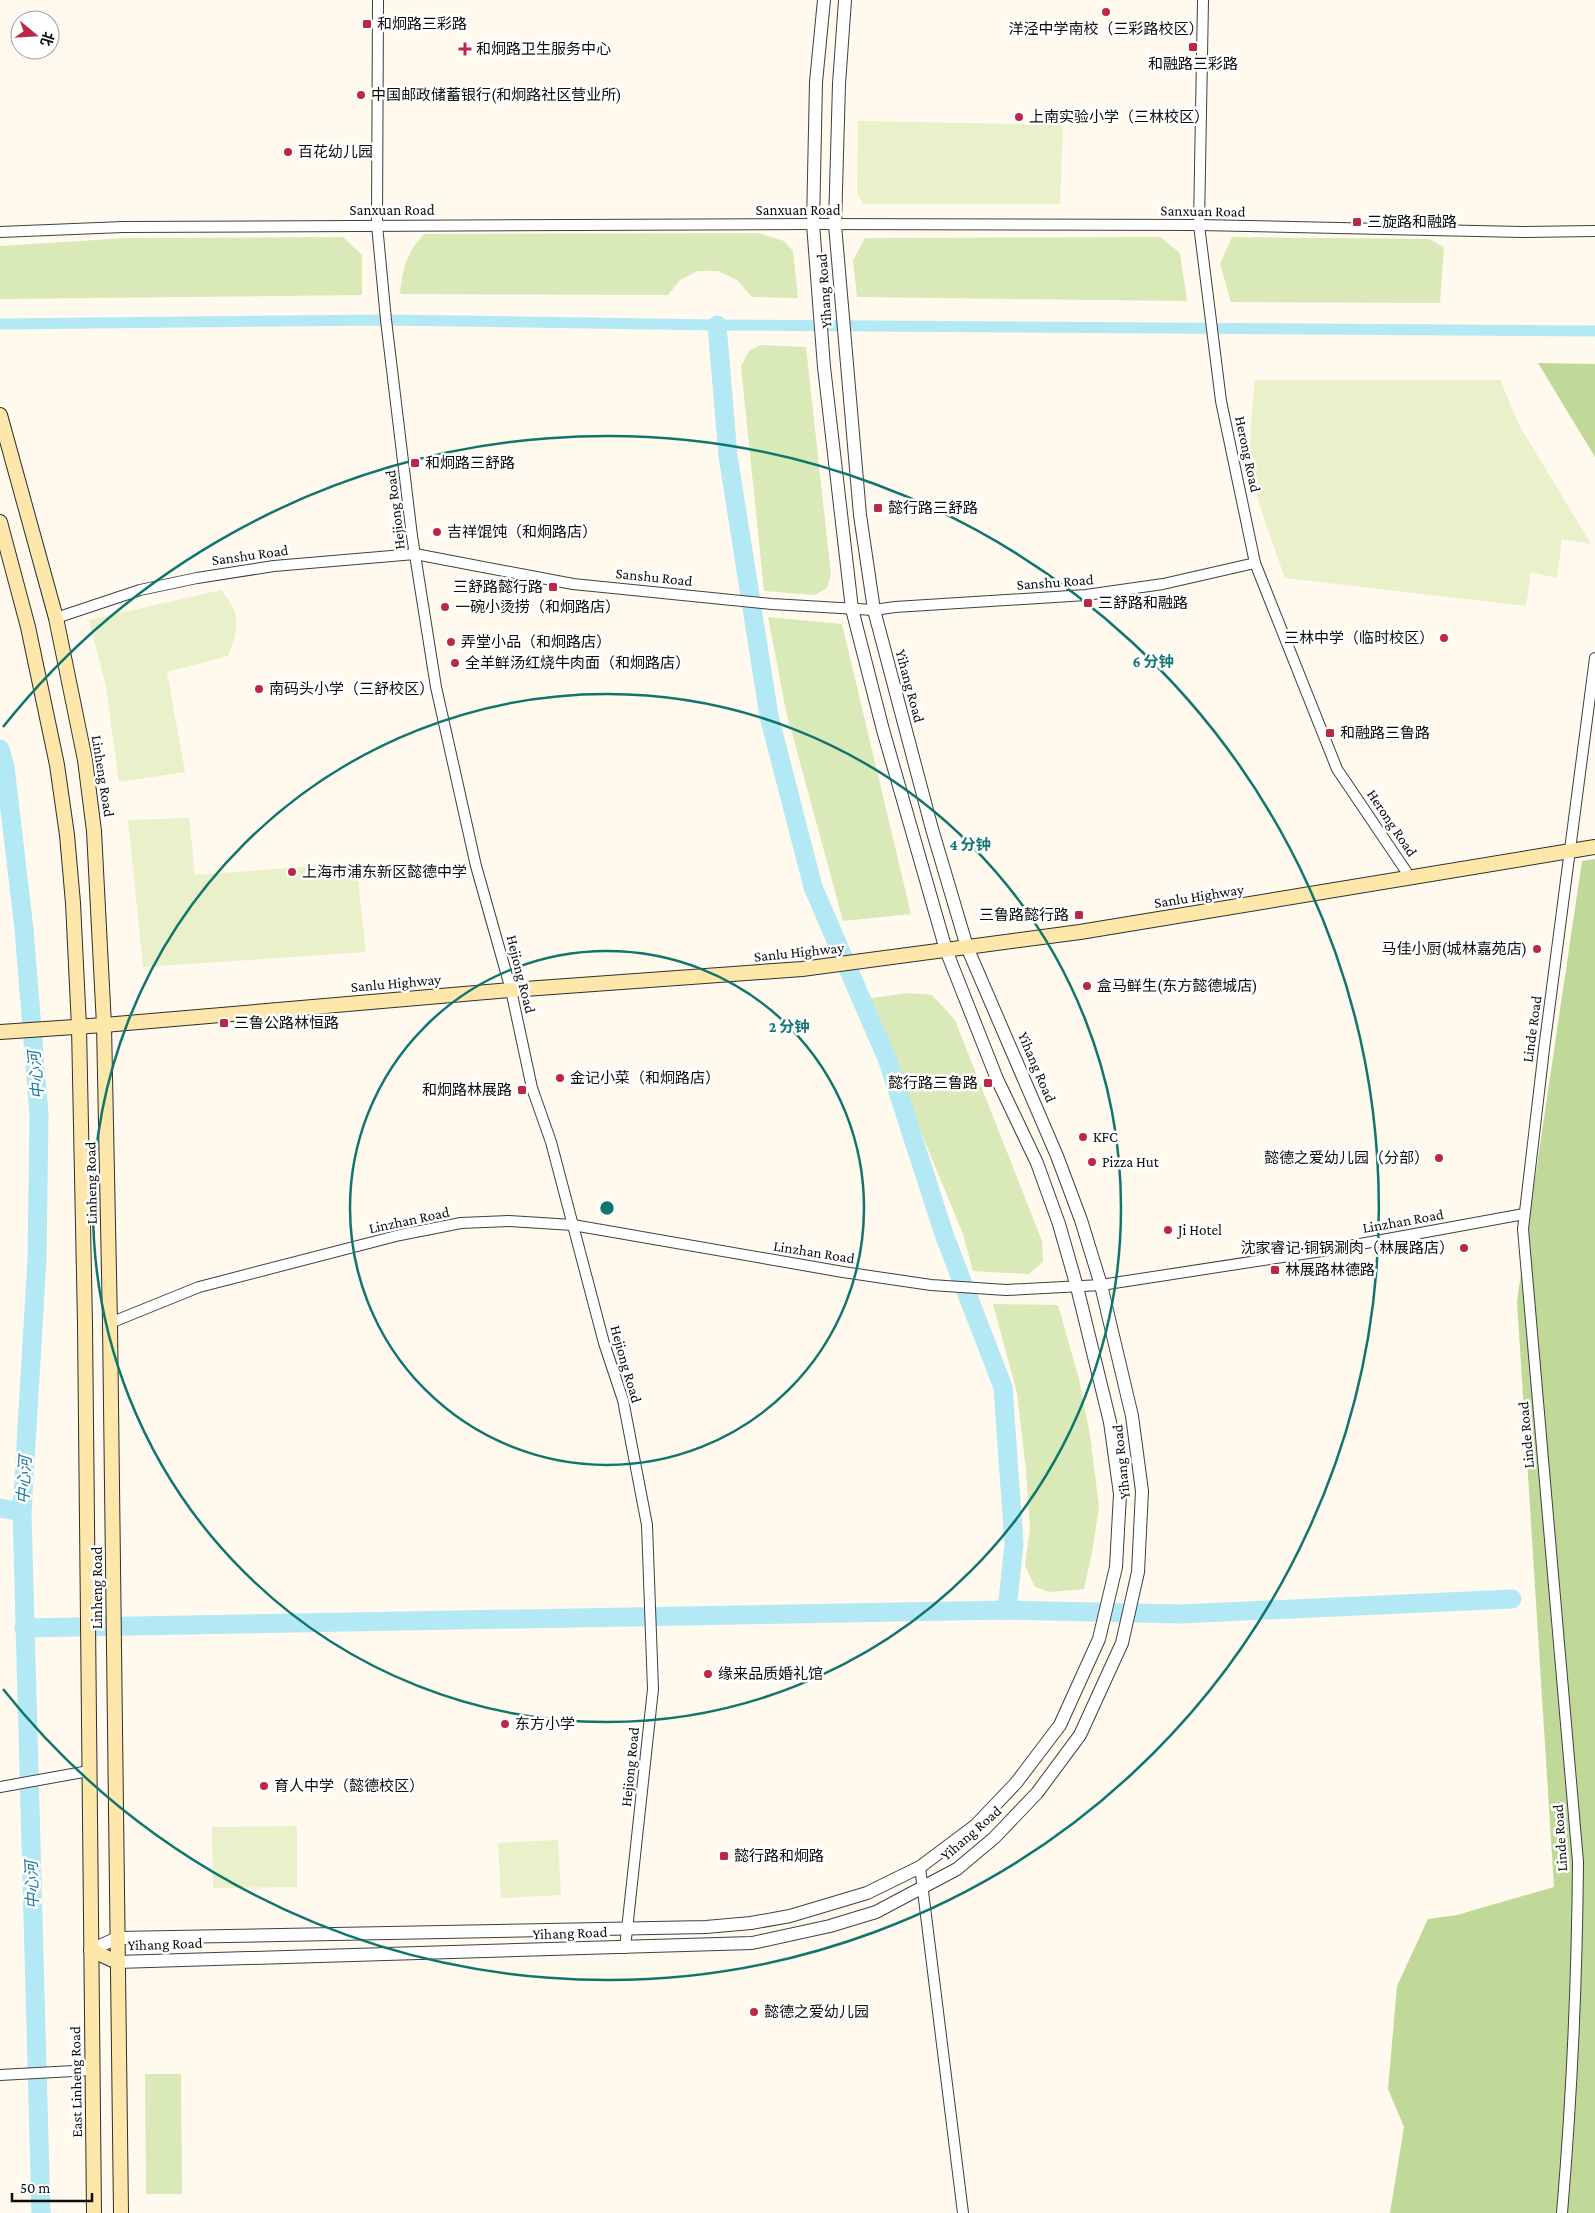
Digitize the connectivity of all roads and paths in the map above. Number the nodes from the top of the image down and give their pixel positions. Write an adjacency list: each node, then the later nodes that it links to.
1 (378, 0): 6 (street, Hejiong Road)
2 (824, 0): 5 (street, Yihang Road)
3 (845, 0): 7 (street, Yihang Road)
4 (1203, 0): 8 (street, Herong Road)
5 (813, 224): 6 (street, Sanxuan Road); 7 (street, Sanxuan Road); 15 (street, Yihang Road)
6 (377, 225): 10 (street, Sanxuan Road); 13 (street, Hejiong Road)
7 (835, 225): 8 (street, Sanxuan Road); 16 (street, Yihang Road)
8 (1199, 225): 9 (street, Sanxuan Road); 14 (street, Herong Road)
9 (1595, 230)
10 (0, 232)
11 (0, 415): 17 (main road, Linheng Road)
12 (0, 522): 26 (main road, Linheng Road)
13 (415, 554): 15 (street, Sanshu Road); 17 (street, Sanshu Road); 24 (street, Hejiong Road)
14 (1256, 563): 16 (street, Sanshu Road); 21 (street, Herong Road)
15 (852, 609): 16 (street, Sanshu Road); 23 (street, Yihang Road)
16 (874, 610): 22 (street, Yihang Road)
17 (56, 618): 25 (main road, Linheng Road)
18 (1595, 658): 20 (street, Linde Road)
19 (1595, 846): 20 (main road, Sanlu Highway)
20 (1570, 851): 21 (main road, Sanlu Highway); 28 (street, Linde Road)
21 (1410, 877): 22 (main road, Sanlu Highway)
22 (968, 947): 23 (main road, Sanlu Highway); 30 (street, Yihang Road)
23 (946, 950): 24 (main road, Sanlu Highway); 31 (street, Yihang Road)
24 (511, 990): 25 (main road, Sanlu Highway); 29 (street, Hejiong Road)
25 (104, 1025): 26 (main road, Sanlu Highway); 32 (main road, Linheng Road)
26 (79, 1027): 27 (main road, Sanlu Highway); 33 (main road, Linheng Road)
27 (5, 1032)
28 (1524, 1214): 30 (street, Linzhan Road); 47 (street, Linde Road)
29 (573, 1225): 31 (street, Linzhan Road); 32 (street, Linzhan Road); 37 (street, Hejiong Road)
30 (1101, 1285): 31 (street, Linzhan Road); 36 (street, Yihang Road)
31 (1078, 1287): 35 (street, Yihang Road)
32 (110, 1323): 38 (main road, Linheng Road)
33 (89, 1771): 34 (street); 40 (main road, Linheng Road)
34 (3, 1787)
35 (920, 1867): 36 (street); 37 (street, Yihang Road)
36 (924, 1888): 39 (street, Yihang Road); 46 (street)
37 (627, 1927): 38 (street, Yihang Road); 39 (street, Hejiong Road)
38 (117, 1938): 40 (street, Yihang Road); 41 (main road, Linheng Road)
39 (625, 1948): 41 (street, Yihang Road)
40 (91, 1950): 41 (main road, Yihang Road); 42 (main road, East Linheng Road)
41 (117, 1962): 45 (main road)
42 (92, 2070): 43 (street); 44 (main road, East Linheng Road)
43 (0, 2076)
44 (94, 2213)
45 (121, 2213)
46 (963, 2213)
47 (1562, 2213)

